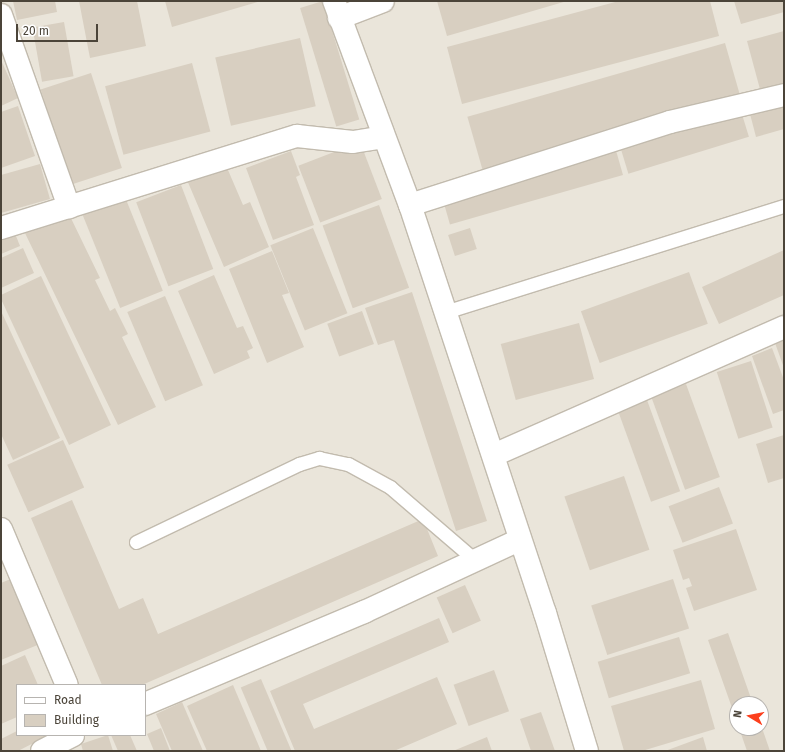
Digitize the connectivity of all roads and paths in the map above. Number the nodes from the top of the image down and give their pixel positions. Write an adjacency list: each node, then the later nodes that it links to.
1 (383, 1): 2 (street)
2 (337, 10): 5 (street)
3 (1, 15): 8 (street)
4 (784, 95): 6 (street)
5 (384, 137): 6 (street); 8 (street)
6 (410, 205): 10 (street)
7 (784, 206): 10 (lane)
8 (69, 207): 9 (street)
9 (1, 228)
10 (445, 312): 12 (street)
11 (784, 327): 12 (street)
12 (494, 456): 14 (street)
13 (3, 540): 17 (street)
14 (519, 540): 16 (street); 21 (street)
15 (136, 542): 16 (lane)
16 (476, 561): 18 (street)
17 (67, 684)
18 (146, 704)
19 (71, 736): 20 (street)
20 (42, 751)
21 (587, 751)

